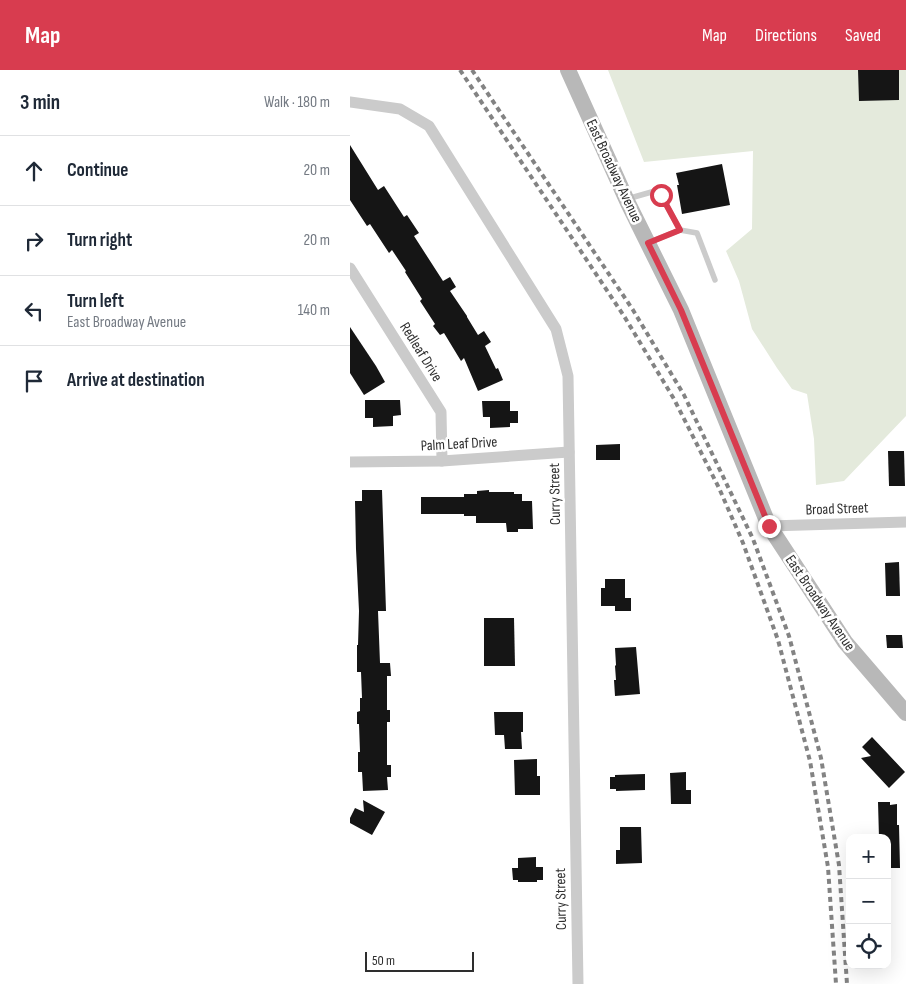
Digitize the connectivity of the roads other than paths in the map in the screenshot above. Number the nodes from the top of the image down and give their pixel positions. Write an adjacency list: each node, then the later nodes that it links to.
1 (568, 70): 3 (main road, East Broadway Avenue)
2 (350, 102): 8 (street, Curry Street)
3 (626, 199): 4 (lane); 5 (main road, East Broadway Avenue)
4 (680, 230): 5 (lane); 7 (lane)
5 (648, 243): 12 (main road, East Broadway Avenue)
6 (350, 268): 9 (street, Redleaf Drive)
7 (715, 280)
8 (569, 452): 9 (street, Palm Leaf Drive); 14 (street, Curry Street)
9 (442, 460): 10 (street, Palm Leaf Drive)
10 (350, 462)
11 (906, 522): 12 (street, Broad Street)
12 (769, 526): 13 (main road, East Broadway Avenue)
13 (906, 713)
14 (578, 984)

